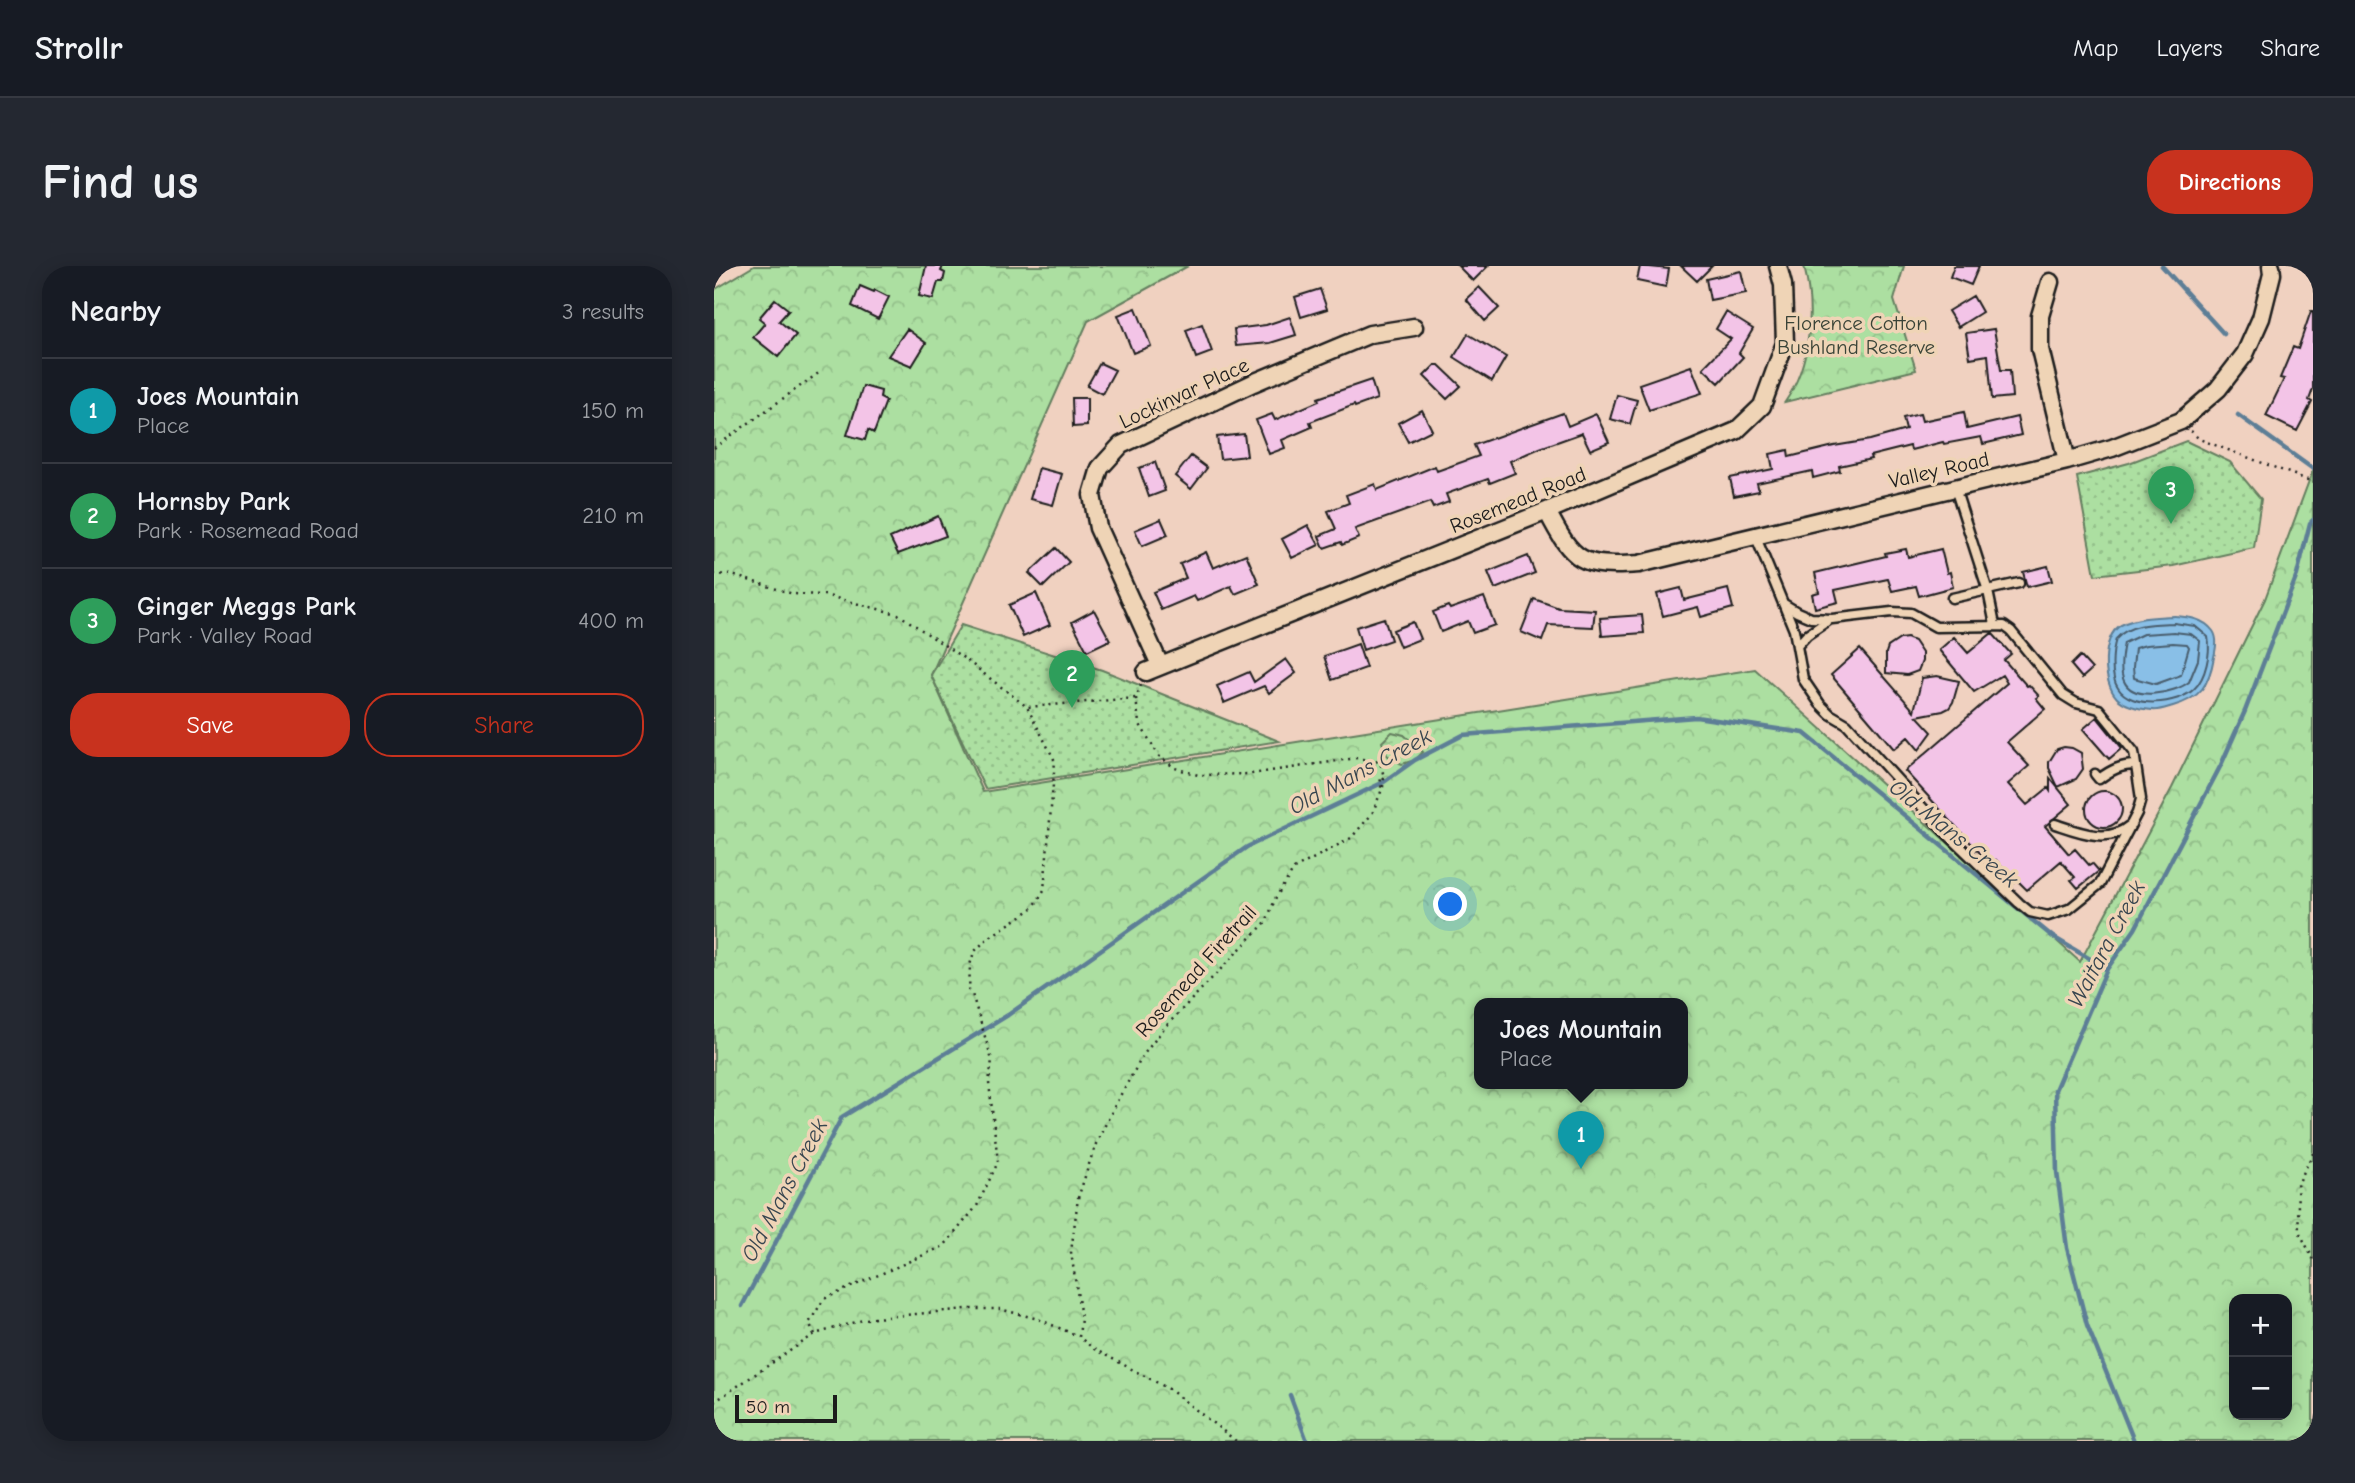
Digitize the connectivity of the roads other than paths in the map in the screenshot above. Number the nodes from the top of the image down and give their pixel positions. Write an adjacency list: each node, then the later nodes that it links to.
1 (1778, 266): 7 (street, Rosemead Road)
2 (2271, 266): 5 (street, Valley Road)
3 (2050, 282): 5 (street)
4 (1414, 327): 16 (street, Lockinvar Place)
5 (2067, 461): 6 (street, Valley Road)
6 (1955, 488): 8 (street, Valley Road); 10 (lane)
7 (1547, 511): 8 (street, Valley Road); 16 (street, Rosemead Road)
8 (1755, 536): 12 (lane)
9 (2019, 583): 10 (lane)
10 (1988, 591): 11 (lane); 14 (lane)
11 (1952, 598)
12 (1784, 604): 13 (lane); 15 (lane)
13 (1832, 619): 14 (lane); 15 (lane)
14 (1995, 625): 17 (lane)
15 (1797, 646): 20 (lane)
16 (1153, 668)
17 (2136, 765): 18 (lane); 20 (lane)
18 (2095, 774)
19 (2055, 824): 20 (lane)
20 (2132, 824)

